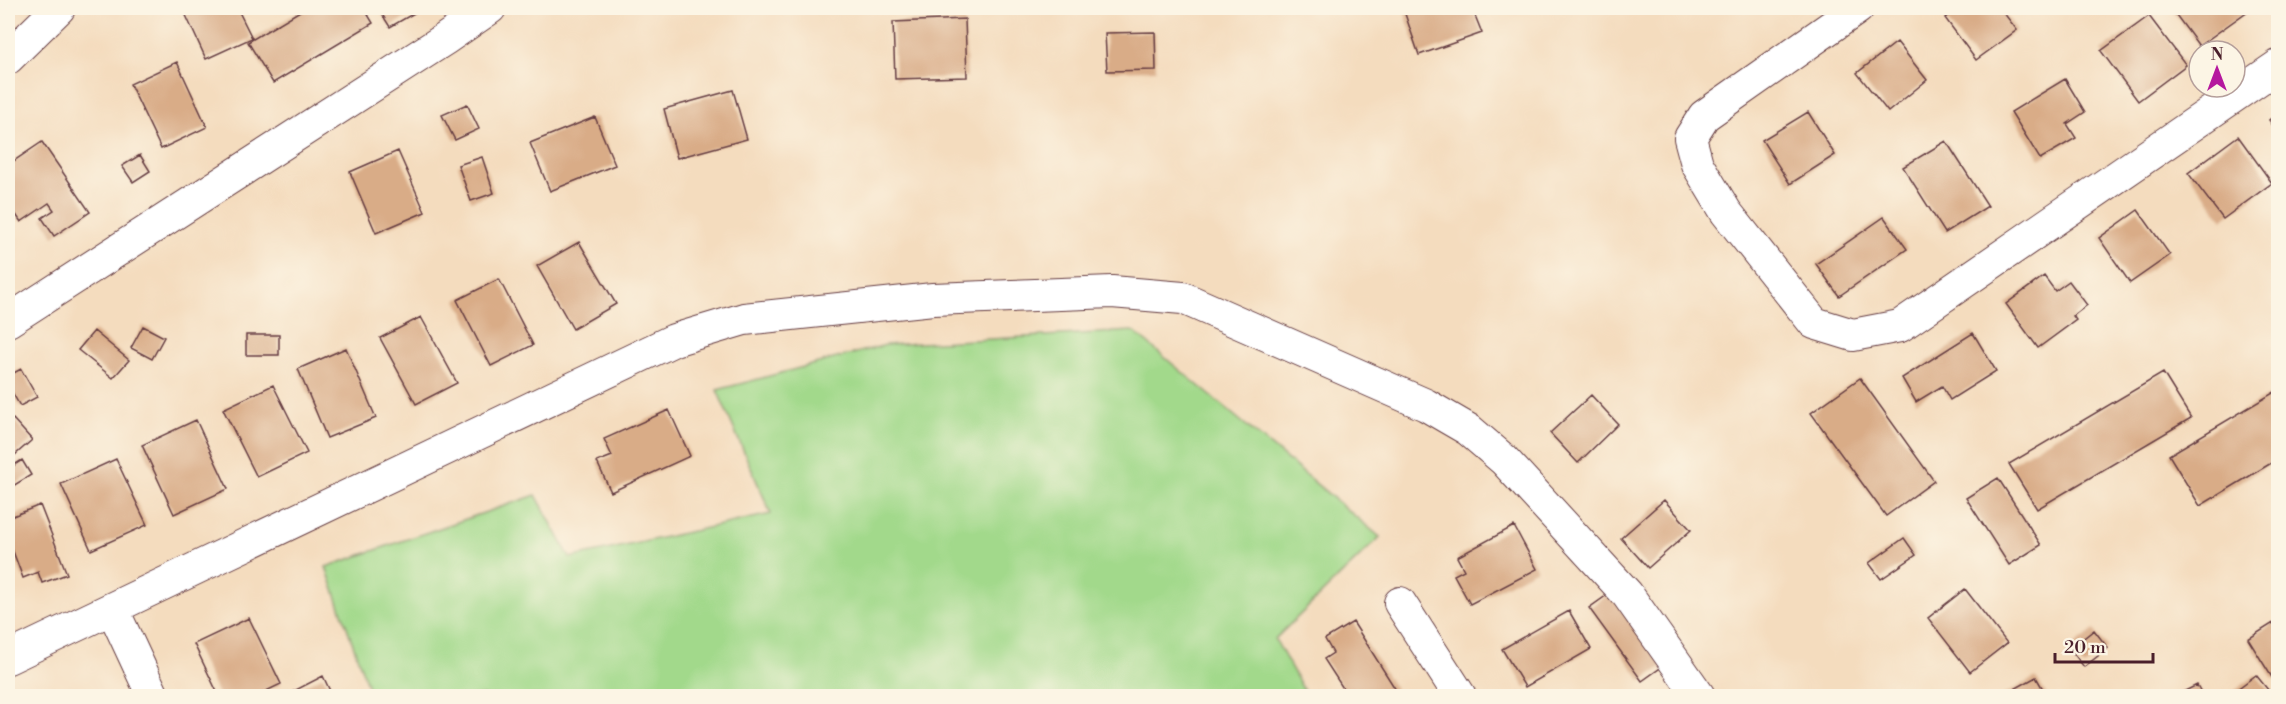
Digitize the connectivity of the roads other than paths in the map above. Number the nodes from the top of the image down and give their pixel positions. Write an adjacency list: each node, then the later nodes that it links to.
1 (59, 8): 4 (street)
2 (490, 8): 6 (street)
3 (1858, 8): 5 (street)
4 (8, 58)
5 (2278, 66)
6 (8, 321)
7 (1400, 603): 11 (street)
8 (112, 610): 9 (street); 10 (street); 12 (street)
9 (8, 658)
10 (153, 696)
11 (1461, 696)
12 (1698, 696)

